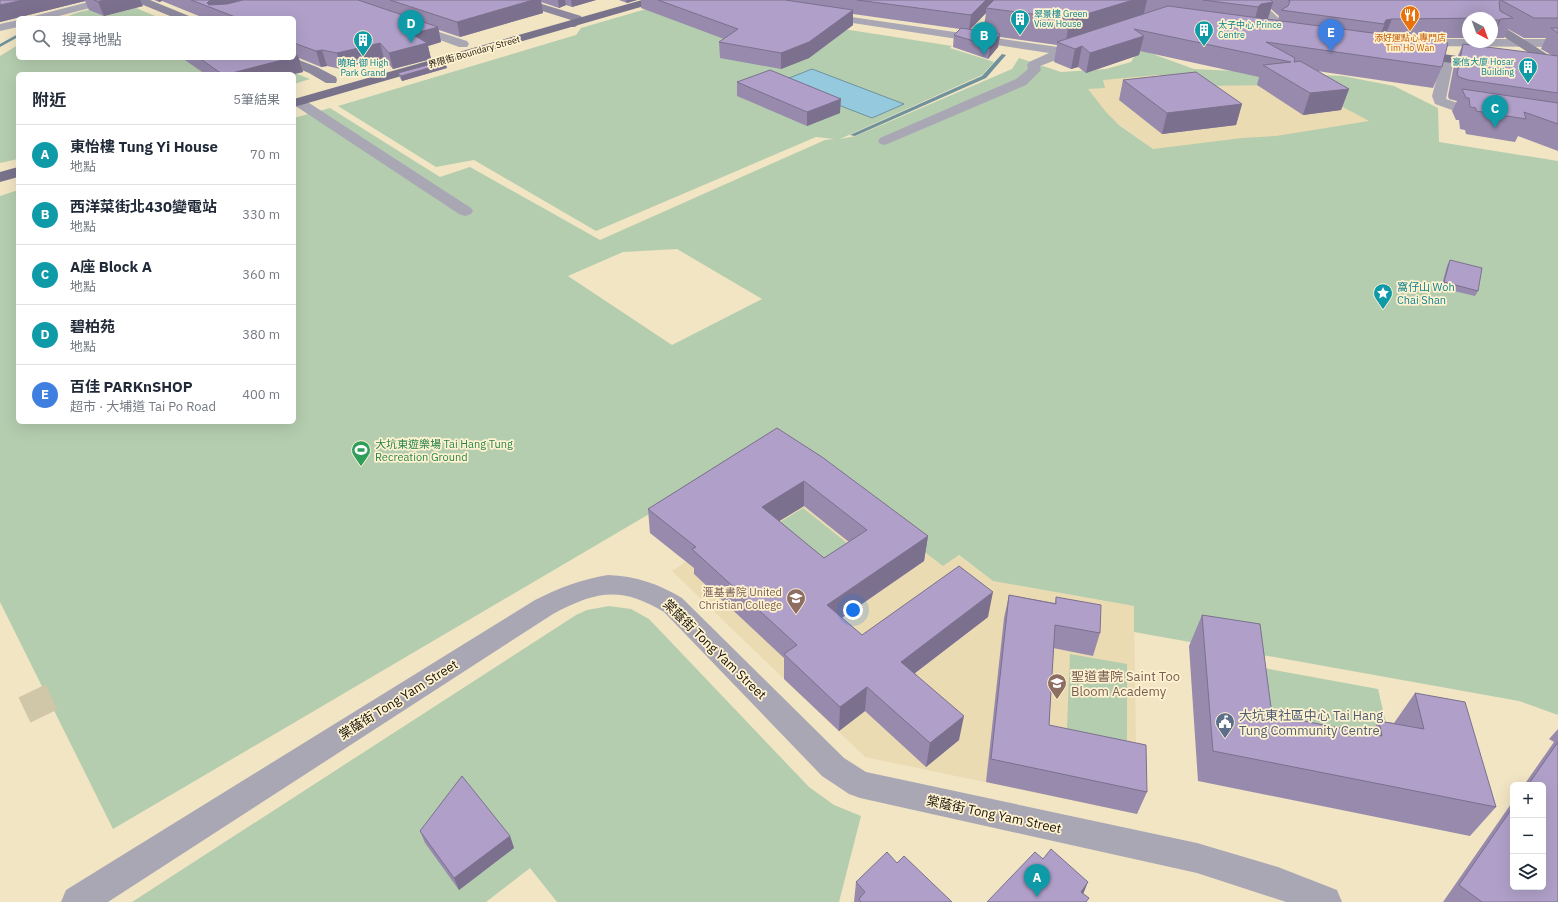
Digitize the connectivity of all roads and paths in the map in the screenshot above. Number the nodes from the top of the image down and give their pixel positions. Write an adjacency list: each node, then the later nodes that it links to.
1 (109, 0): 9 (street)
2 (140, 0): 10 (street)
3 (518, 0): 11 (street)
4 (620, 0): 11 (main road, 界限街 Boundary Street)
5 (637, 0): 30 (main road)
6 (654, 0): 11 (main road, 界限街 Boundary Street)
7 (1253, 0): 16 (street)
8 (816, 15): 19 (street)
9 (46, 16)
10 (181, 16)
11 (570, 20): 22 (main road, 界限街 Boundary Street); 31 (main road, 界限街 Boundary Street)
12 (400, 22): 22 (street)
13 (16, 24): 15 (street)
14 (982, 25): 19 (street)
15 (0, 28)
16 (1253, 28): 18 (main road)
17 (1498, 28): 20 (street)
18 (1281, 33)
19 (971, 38): 35 (street)
20 (1522, 43): 21 (street); 23 (street); 27 (street)
21 (1558, 43)
22 (463, 44): 30 (main road, 界限街 Boundary Street)
23 (1404, 48): 24 (main road); 24 (main road)
24 (1448, 59): 34 (street)
25 (289, 60): 30 (street)
26 (1536, 64): 27 (main road)
27 (1558, 67)
28 (1546, 72): 29 (main road)
29 (1558, 74)
30 (334, 82): 32 (main road, 界限街 Boundary Street)
31 (296, 98)
32 (296, 98)
33 (296, 99): 38 (street)
34 (1499, 114)
35 (885, 141)
36 (16, 173): 37 (main road)
37 (0, 177)
38 (465, 211)
39 (78, 902): 40 (street, 棠蔭街 Tong Yam Street)
40 (1325, 902)

